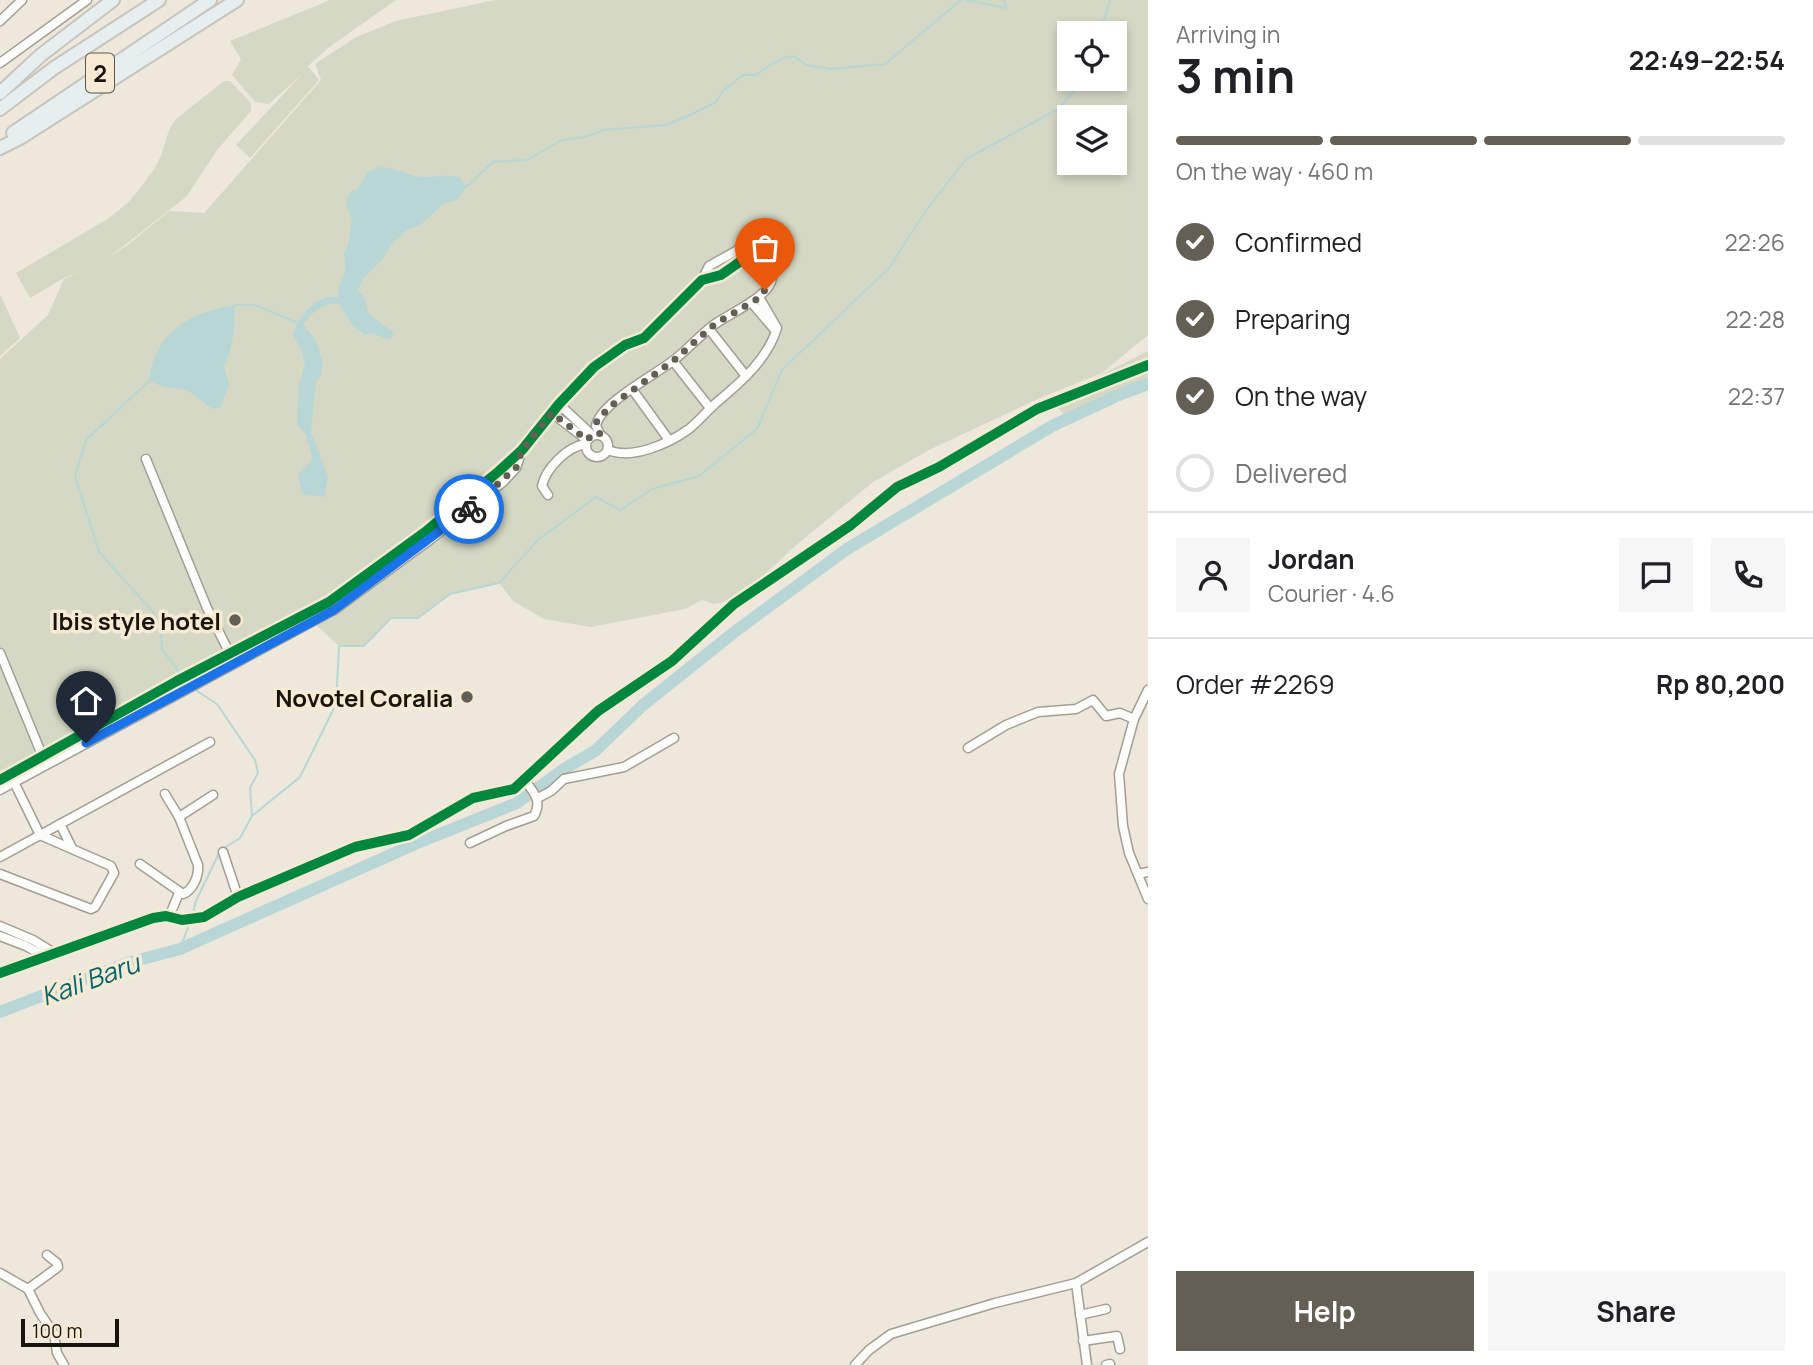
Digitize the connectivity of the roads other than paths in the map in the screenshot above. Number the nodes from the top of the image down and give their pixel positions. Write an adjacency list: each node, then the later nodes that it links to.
1 (22, 0): 7 (street)
2 (88, 0): 8 (street)
3 (113, 0): 9 (highway)
4 (159, 0): 10 (highway, 2)
5 (210, 0): 11 (highway, 2)
6 (237, 0): 12 (highway)
7 (0, 21)
8 (0, 63)
9 (0, 93)
10 (0, 109)
11 (0, 142)
12 (0, 148)
13 (765, 230): 16 (street)
14 (772, 243): 16 (street)
15 (772, 278): 17 (street)
16 (702, 280): 23 (street)
17 (755, 300): 18 (street); 21 (street)
18 (709, 329): 19 (street); 21 (street)
19 (673, 361): 22 (street); 24 (street)
20 (1148, 365): 44 (street)
21 (746, 376): 24 (street)
22 (632, 389): 26 (street); 27 (street)
23 (559, 404): 25 (street); 26 (street)
24 (710, 408): 27 (street)
25 (552, 413): 26 (street); 31 (street)
26 (591, 438): 28 (street); 28 (street); 30 (street)
27 (669, 440): 28 (street)
28 (608, 450)
29 (146, 459): 35 (street)
30 (548, 495)
31 (332, 606): 32 (street); 33 (street)
32 (259, 639): 33 (street); 35 (street)
33 (264, 648): 42 (street)
34 (0, 653): 41 (street)
35 (230, 654): 41 (street)
36 (1148, 690): 37 (street)
37 (1134, 719): 40 (street); 59 (street)
38 (674, 738): 48 (street)
39 (210, 742): 50 (street)
40 (968, 748)
41 (43, 755): 42 (street)
42 (12, 778): 43 (street); 45 (street); 51 (street)
43 (0, 780)
44 (527, 784): 48 (street); 61 (street)
45 (0, 790)
46 (165, 794): 49 (street)
47 (213, 795): 49 (street)
48 (537, 796): 52 (street)
49 (179, 817): 60 (street)
50 (60, 824): 51 (street); 53 (street)
51 (40, 835): 53 (street); 55 (street)
52 (470, 843)
53 (72, 848): 58 (street)
54 (223, 852): 61 (street)
55 (0, 857)
56 (140, 864): 60 (street)
57 (1148, 873): 59 (street)
58 (0, 874)
59 (1138, 874): 62 (street)
60 (179, 893): 63 (street)
61 (238, 897): 63 (street)
62 (1148, 899)
63 (169, 917): 66 (street)
64 (0, 926): 66 (street)
65 (0, 936): 67 (street)
66 (54, 953): 67 (street)
67 (44, 956): 68 (street)
68 (0, 973)
69 (1148, 1242): 72 (street)
70 (47, 1255): 73 (street)
71 (0, 1273): 73 (street)
72 (1076, 1283): 75 (street); 79 (street)
73 (28, 1289): 78 (street)
74 (1106, 1309): 75 (street)
75 (1080, 1315): 76 (street)
76 (1083, 1342): 77 (street); 80 (street)
77 (1120, 1349)
78 (64, 1365)
79 (855, 1365)
80 (1087, 1365)

